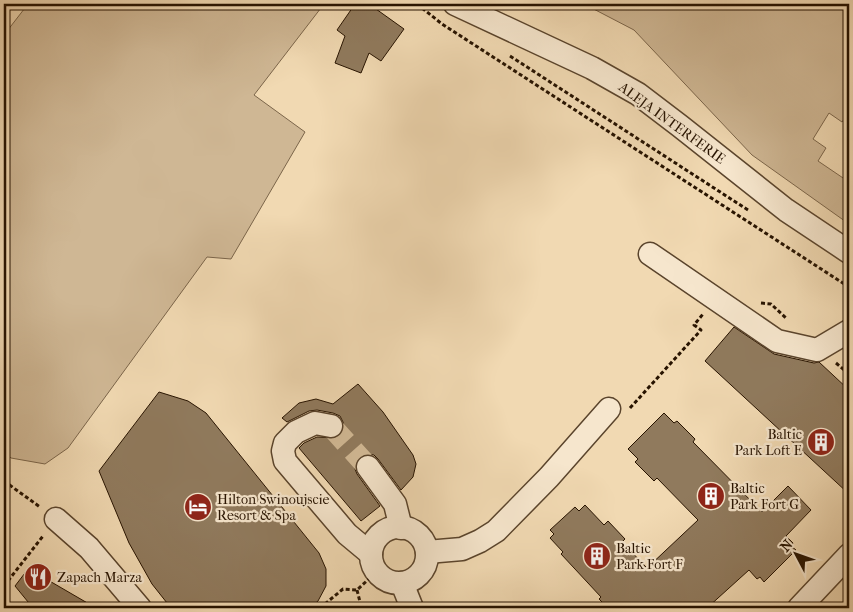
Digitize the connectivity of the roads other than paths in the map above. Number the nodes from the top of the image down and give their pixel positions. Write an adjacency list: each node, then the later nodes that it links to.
1 (455, 4): 2 (street, ALEJA INTERFERIE)
2 (849, 252)
3 (650, 254): 4 (street)
4 (849, 331)
5 (619, 409): 10 (street)
6 (331, 426): 12 (street)
7 (368, 467): 9 (street)
8 (56, 519): 14 (street)
9 (401, 528): 10 (street); 12 (street)
10 (427, 552): 13 (street)
11 (849, 555): 16 (street)
12 (374, 563): 13 (street)
13 (402, 583): 15 (street)
14 (140, 608)
15 (412, 608)
16 (799, 608)

